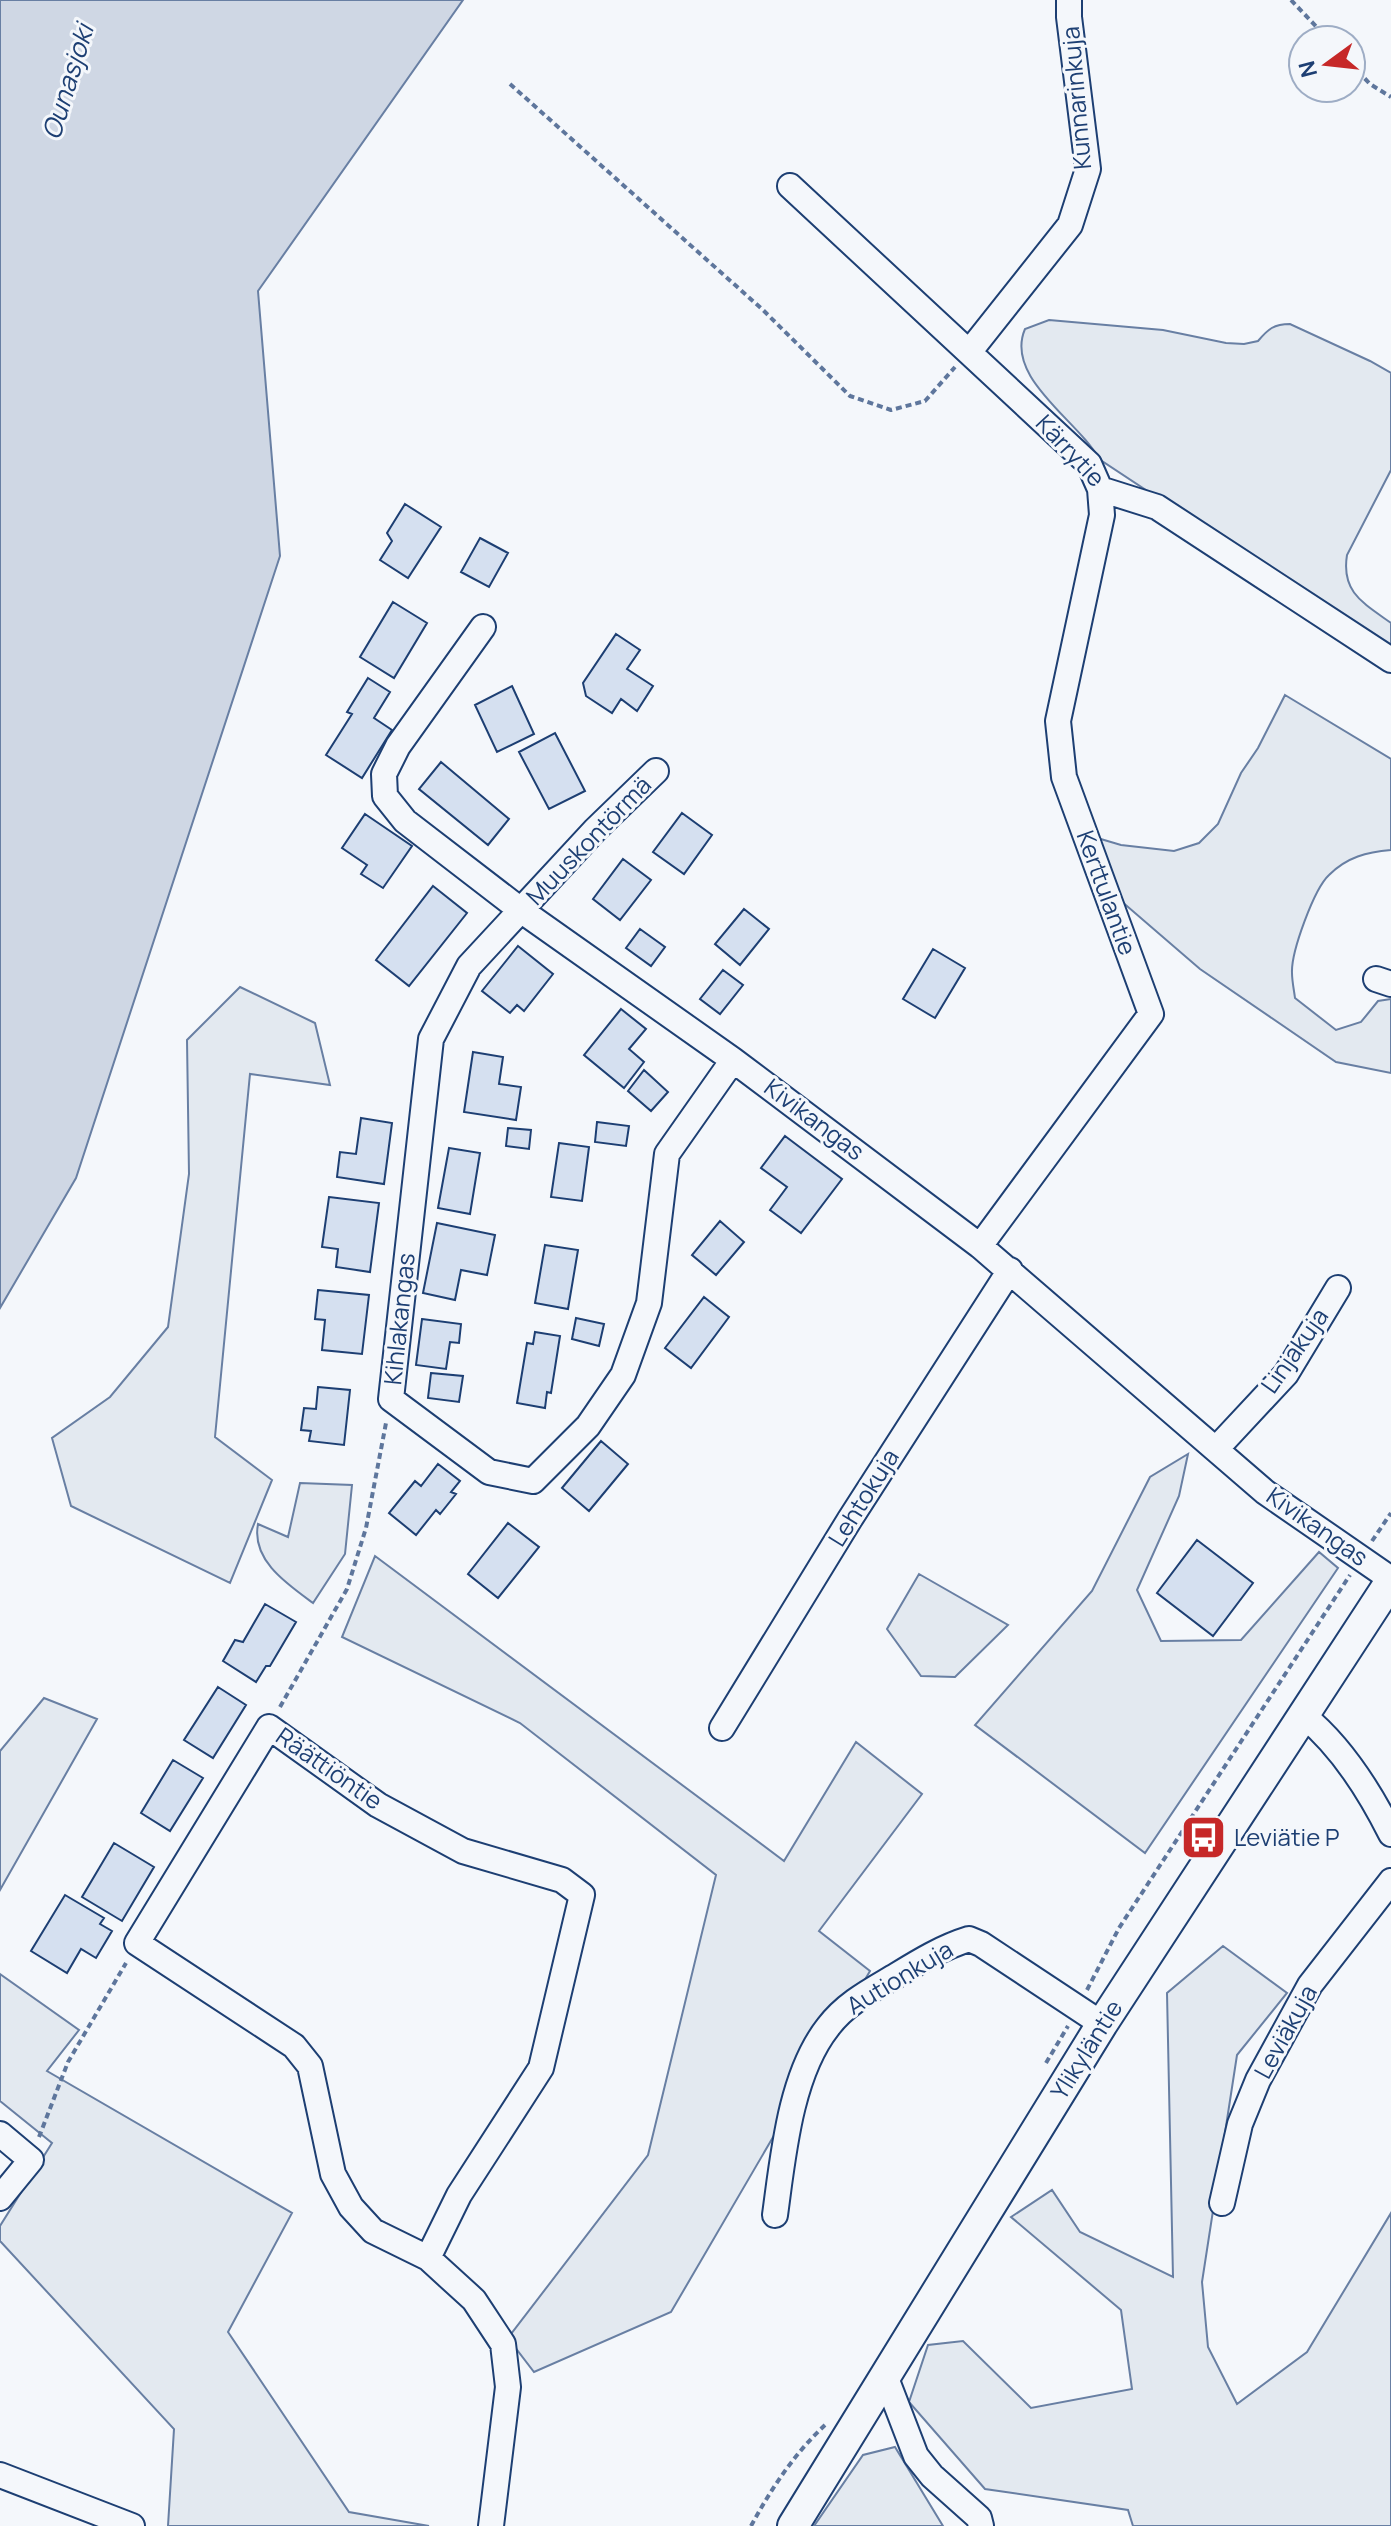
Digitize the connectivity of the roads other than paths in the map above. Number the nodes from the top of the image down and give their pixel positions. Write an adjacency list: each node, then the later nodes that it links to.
1 (1069, 0): 3 (street, Kunnarinkuja)
2 (790, 186): 3 (street, Kärrytie)
3 (970, 351): 4 (street, Kärrytie)
4 (1100, 489): 6 (street, Kärrytie); 10 (street, Kerttulantie)
5 (483, 627): 8 (street, Kivikangas)
6 (1391, 660)
7 (656, 771): 8 (street, Muuskontörmä)
8 (522, 911): 9 (street, Kivikangas); 9 (street, Kihlakangas)
9 (733, 1060): 10 (street, Kivikangas)
10 (980, 1246): 11 (street, Kivikangas)
11 (1010, 1270): 13 (street, Kivikangas); 16 (street, Lehtokuja)
12 (1338, 1288): 13 (street, Linjakuja)
13 (1217, 1448): 14 (street, Kivikangas)
14 (1391, 1580): 15 (main road, Ylikyläntie)
15 (1304, 1716): 17 (street); 19 (main road, Ylikyläntie)
16 (722, 1728)
17 (1391, 1834)
18 (1391, 1881): 22 (street, Leviäkuja)
19 (1102, 2024): 23 (street, Autionkuja); 25 (main road, Ylikyläntie)
20 (0, 2134): 21 (street)
21 (0, 2198)
22 (1222, 2203)
23 (775, 2215)
24 (428, 2258): 24 (street, Räättiöntie); 28 (street)
25 (886, 2378): 29 (main road, Ylikyläntie); 30 (street)
26 (0, 2475): 27 (street)
27 (132, 2526)
28 (491, 2526)
29 (793, 2526)
30 (981, 2526)

